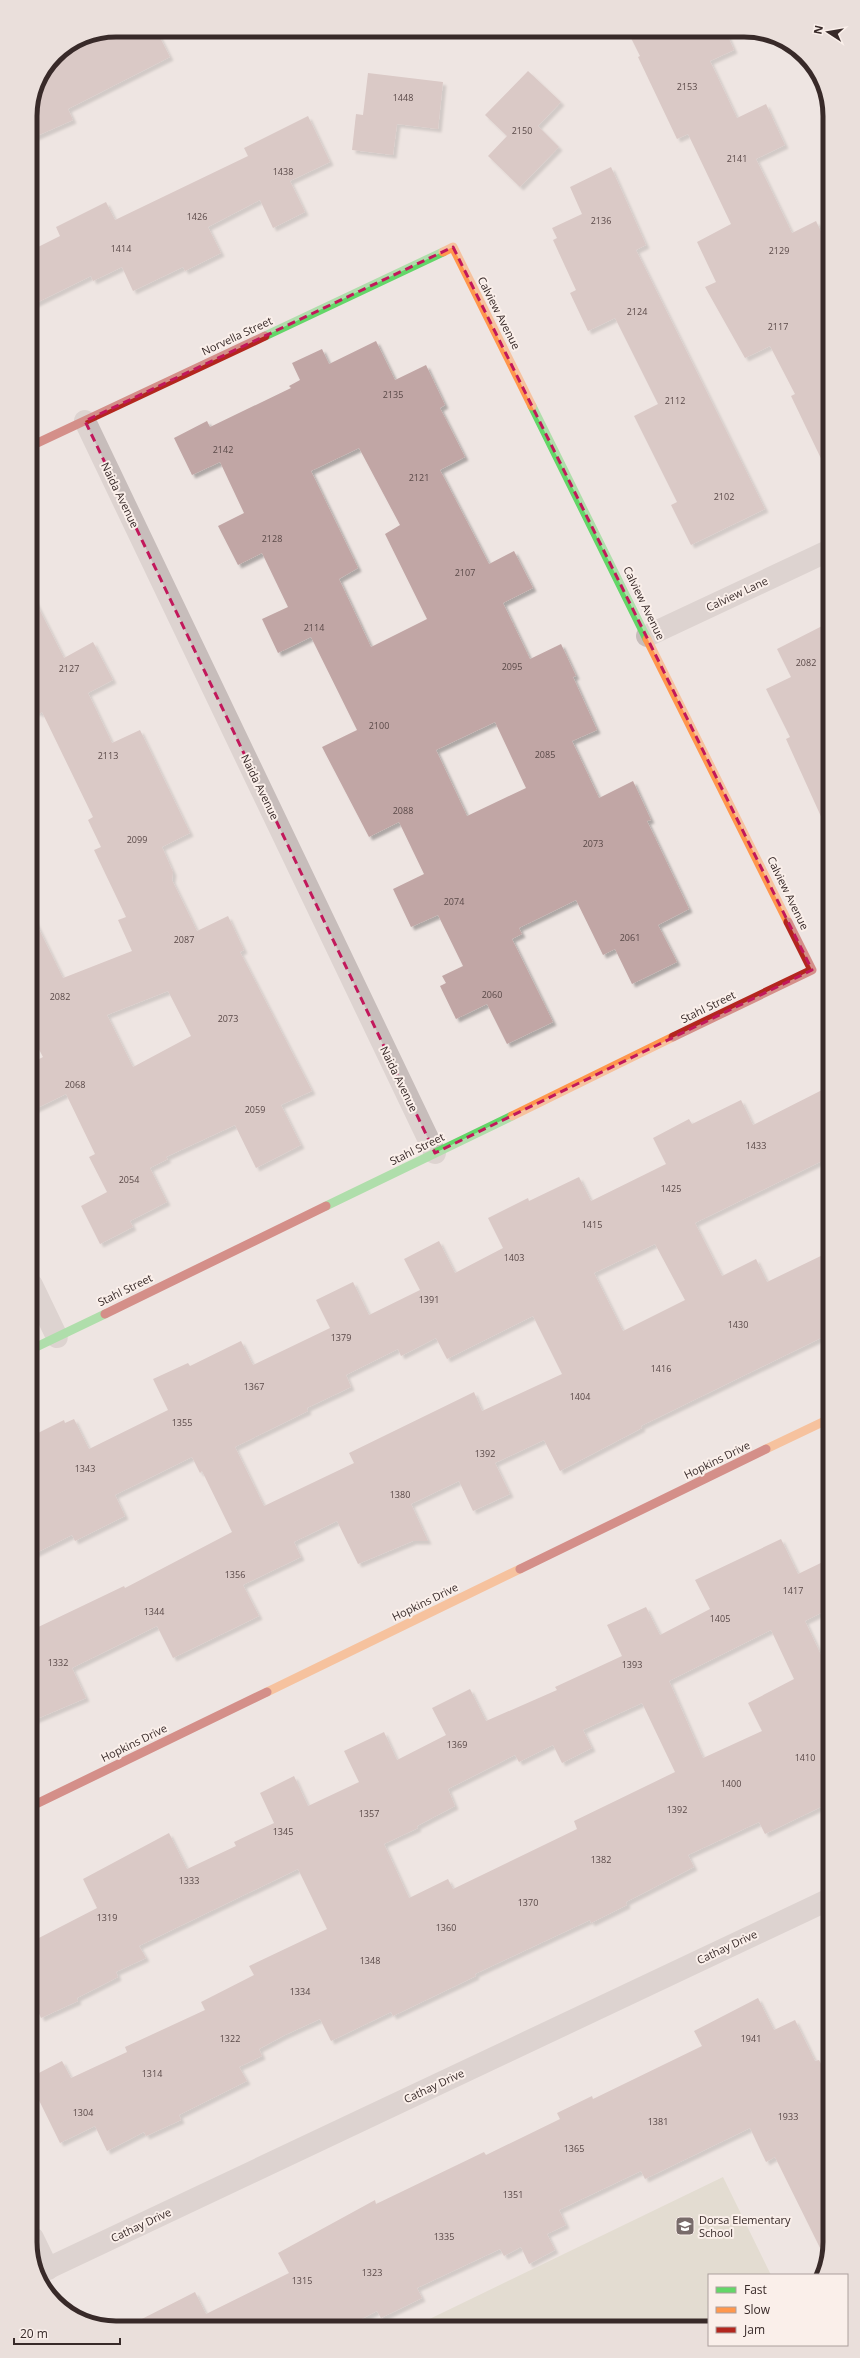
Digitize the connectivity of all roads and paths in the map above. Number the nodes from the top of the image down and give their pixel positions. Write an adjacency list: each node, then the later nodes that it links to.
1 (453, 247): 2 (street, Norvella Street); 5 (street, Calview Avenue)
2 (85, 421): 3 (street, Norvella Street); 7 (street, Naida Avenue)
3 (37, 443)
4 (823, 553): 5 (street, Calview Lane)
5 (647, 636): 6 (street, Calview Avenue)
6 (812, 970): 7 (street, Stahl Street)
7 (435, 1153): 9 (street, Stahl Street)
8 (37, 1295): 9 (street)
9 (57, 1337): 10 (street, Stahl Street)
10 (37, 1347)
11 (823, 1422): 12 (street, Hopkins Drive)
12 (37, 1804)
13 (823, 1902): 15 (street, Cathay Drive)
14 (39, 2257): 15 (street)
15 (43, 2271)

